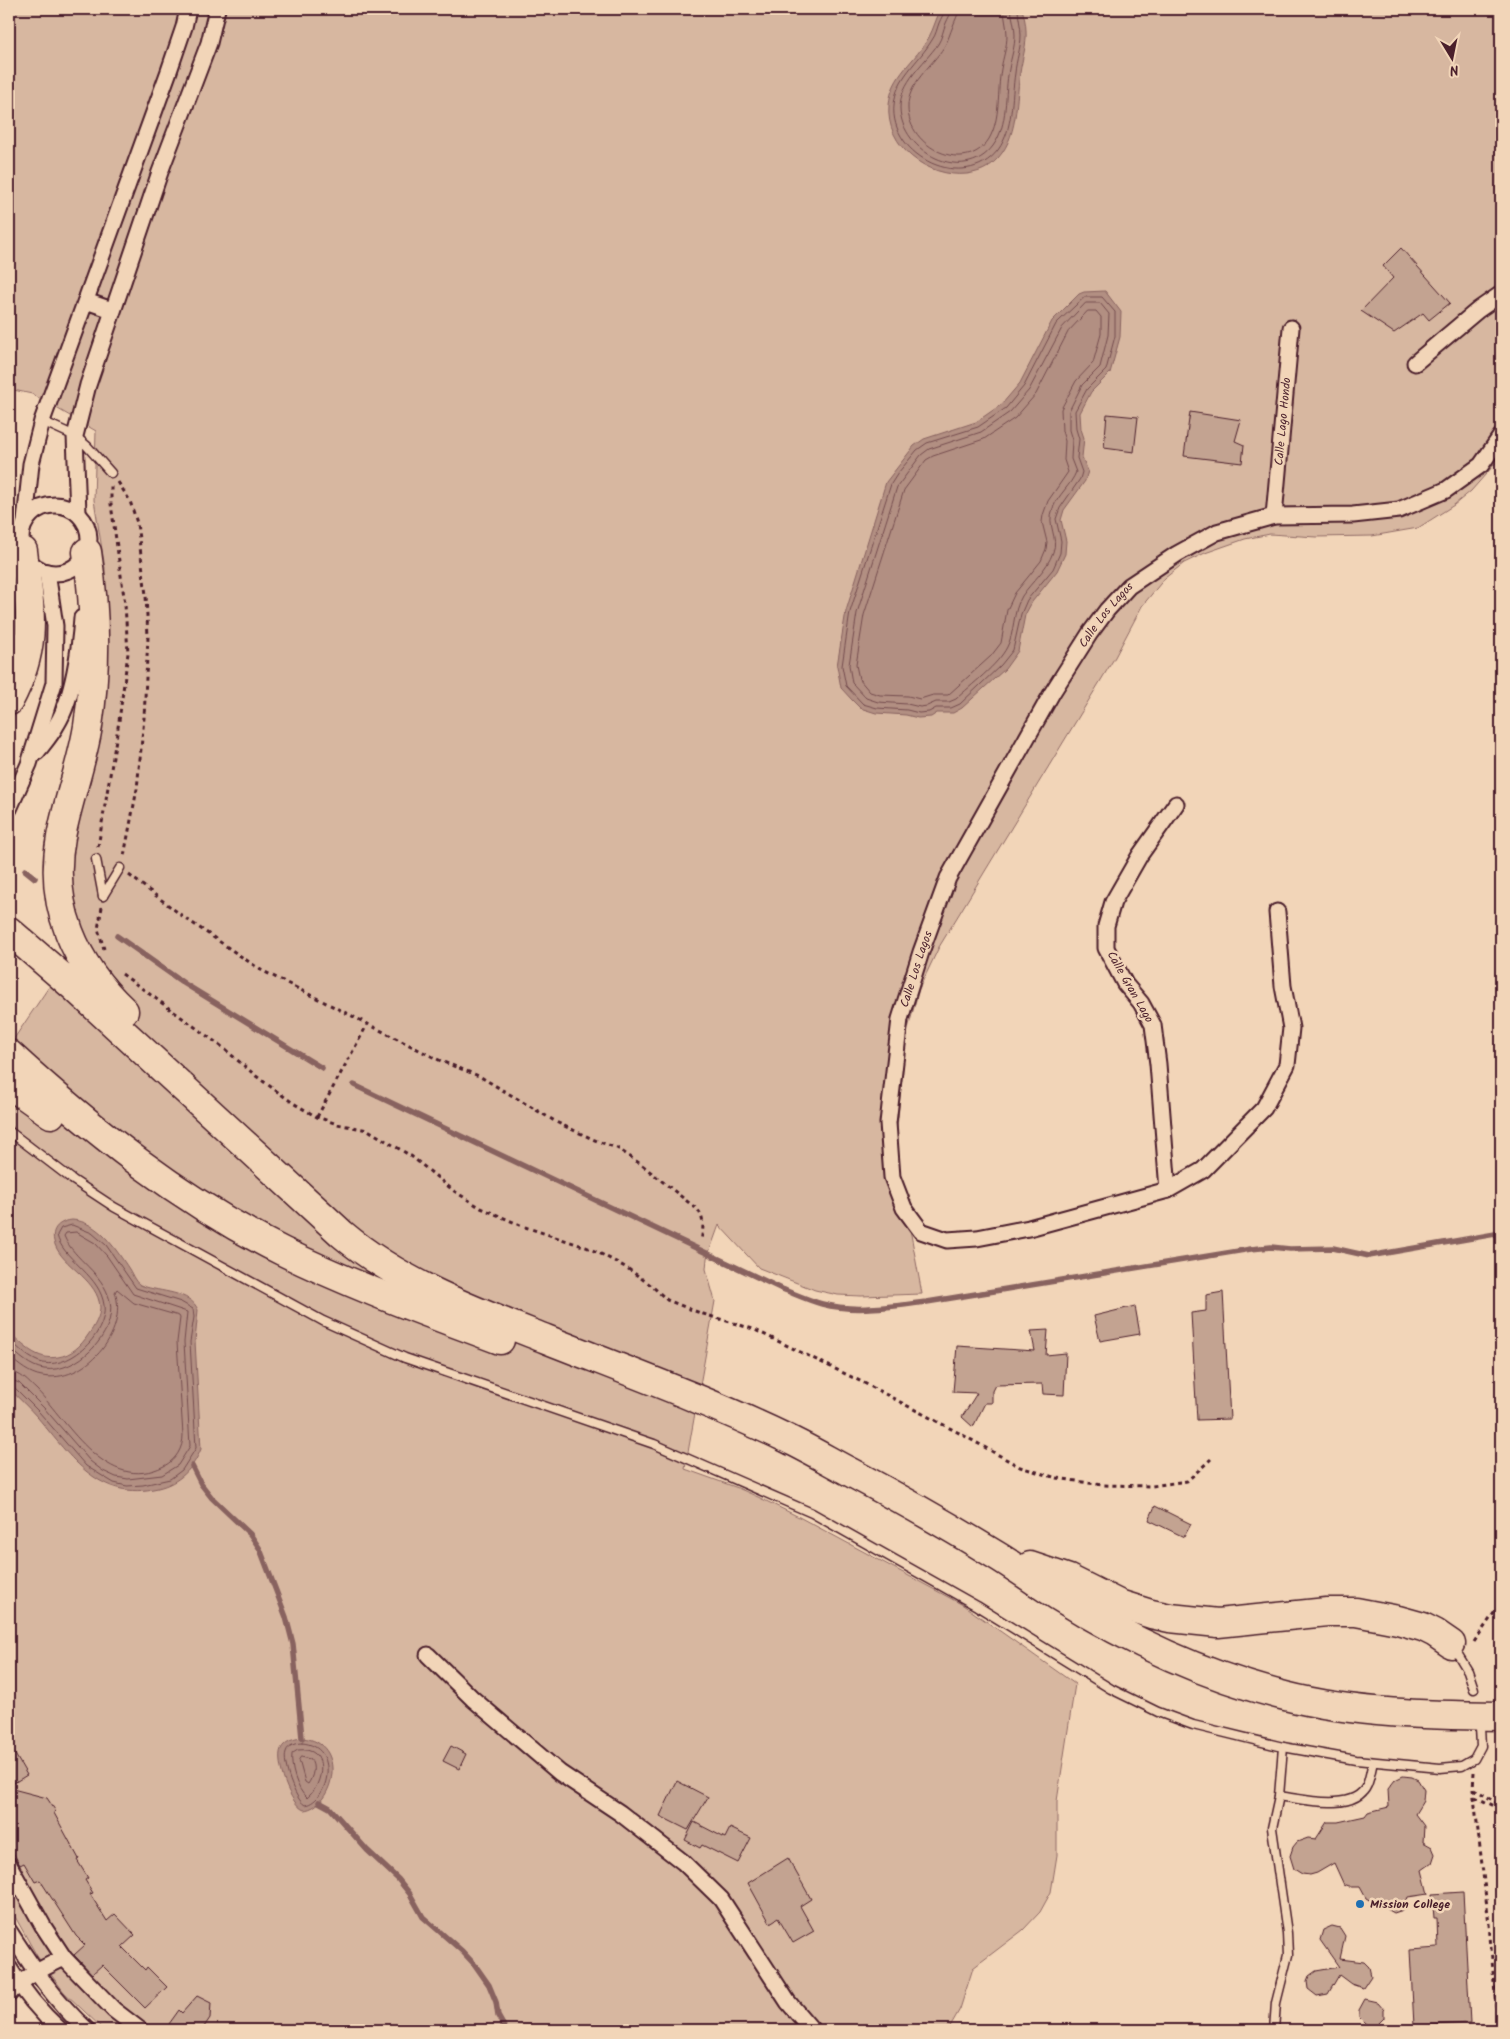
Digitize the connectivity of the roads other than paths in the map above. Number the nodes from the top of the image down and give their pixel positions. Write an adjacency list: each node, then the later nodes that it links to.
1 (188, 9): 4 (street)
2 (217, 9): 5 (street)
3 (1501, 294): 7 (street)
4 (86, 301): 5 (street); 8 (street)
5 (112, 310): 9 (street)
6 (1291, 328): 13 (street, Calle Lago Hondo)
7 (1415, 363)
8 (42, 420): 9 (lane); 14 (street)
9 (75, 436): 11 (lane); 12 (street)
10 (1501, 436): 13 (street, Calle Los Lagos)
11 (111, 474)
12 (78, 513): 14 (street); 15 (street)
13 (1274, 516): 31 (street, Calle Los Lagos)
14 (25, 522): 16 (street)
15 (81, 559): 16 (street); 21 (street); 32 (highway)
16 (32, 566): 17 (lane); 20 (highway); 21 (street)
17 (20, 612)
18 (18, 628): 19 (lane)
19 (9, 661)
20 (9, 701)
21 (29, 764): 23 (street)
22 (1176, 804): 31 (street, Calle Gran Lago)
23 (9, 809)
24 (96, 859): 25 (lane)
25 (120, 868)
26 (1277, 912): 31 (street, Calle Los Lagos)
27 (9, 931): 32 (highway)
28 (9, 1054): 32 (highway)
29 (9, 1084): 32 (highway)
30 (9, 1131): 38 (lane)
31 (1168, 1190)
32 (516, 1337): 33 (highway); 37 (highway)
33 (996, 1555): 34 (highway); 37 (highway)
34 (1453, 1646): 36 (lane)
35 (428, 1655): 50 (street)
36 (1474, 1689)
37 (1494, 1723): 39 (lane)
38 (1283, 1747): 39 (lane); 40 (lane)
39 (1372, 1762): 40 (lane)
40 (1279, 1796): 51 (lane)
41 (9, 1865): 43 (street)
42 (9, 1931): 45 (street)
43 (64, 1958): 45 (street); 49 (street)
44 (9, 1968): 46 (street)
45 (35, 1972): 46 (street); 48 (street)
46 (13, 1989): 47 (street)
47 (60, 2030)
48 (87, 2030)
49 (140, 2030)
50 (812, 2030)
51 (1274, 2030)

